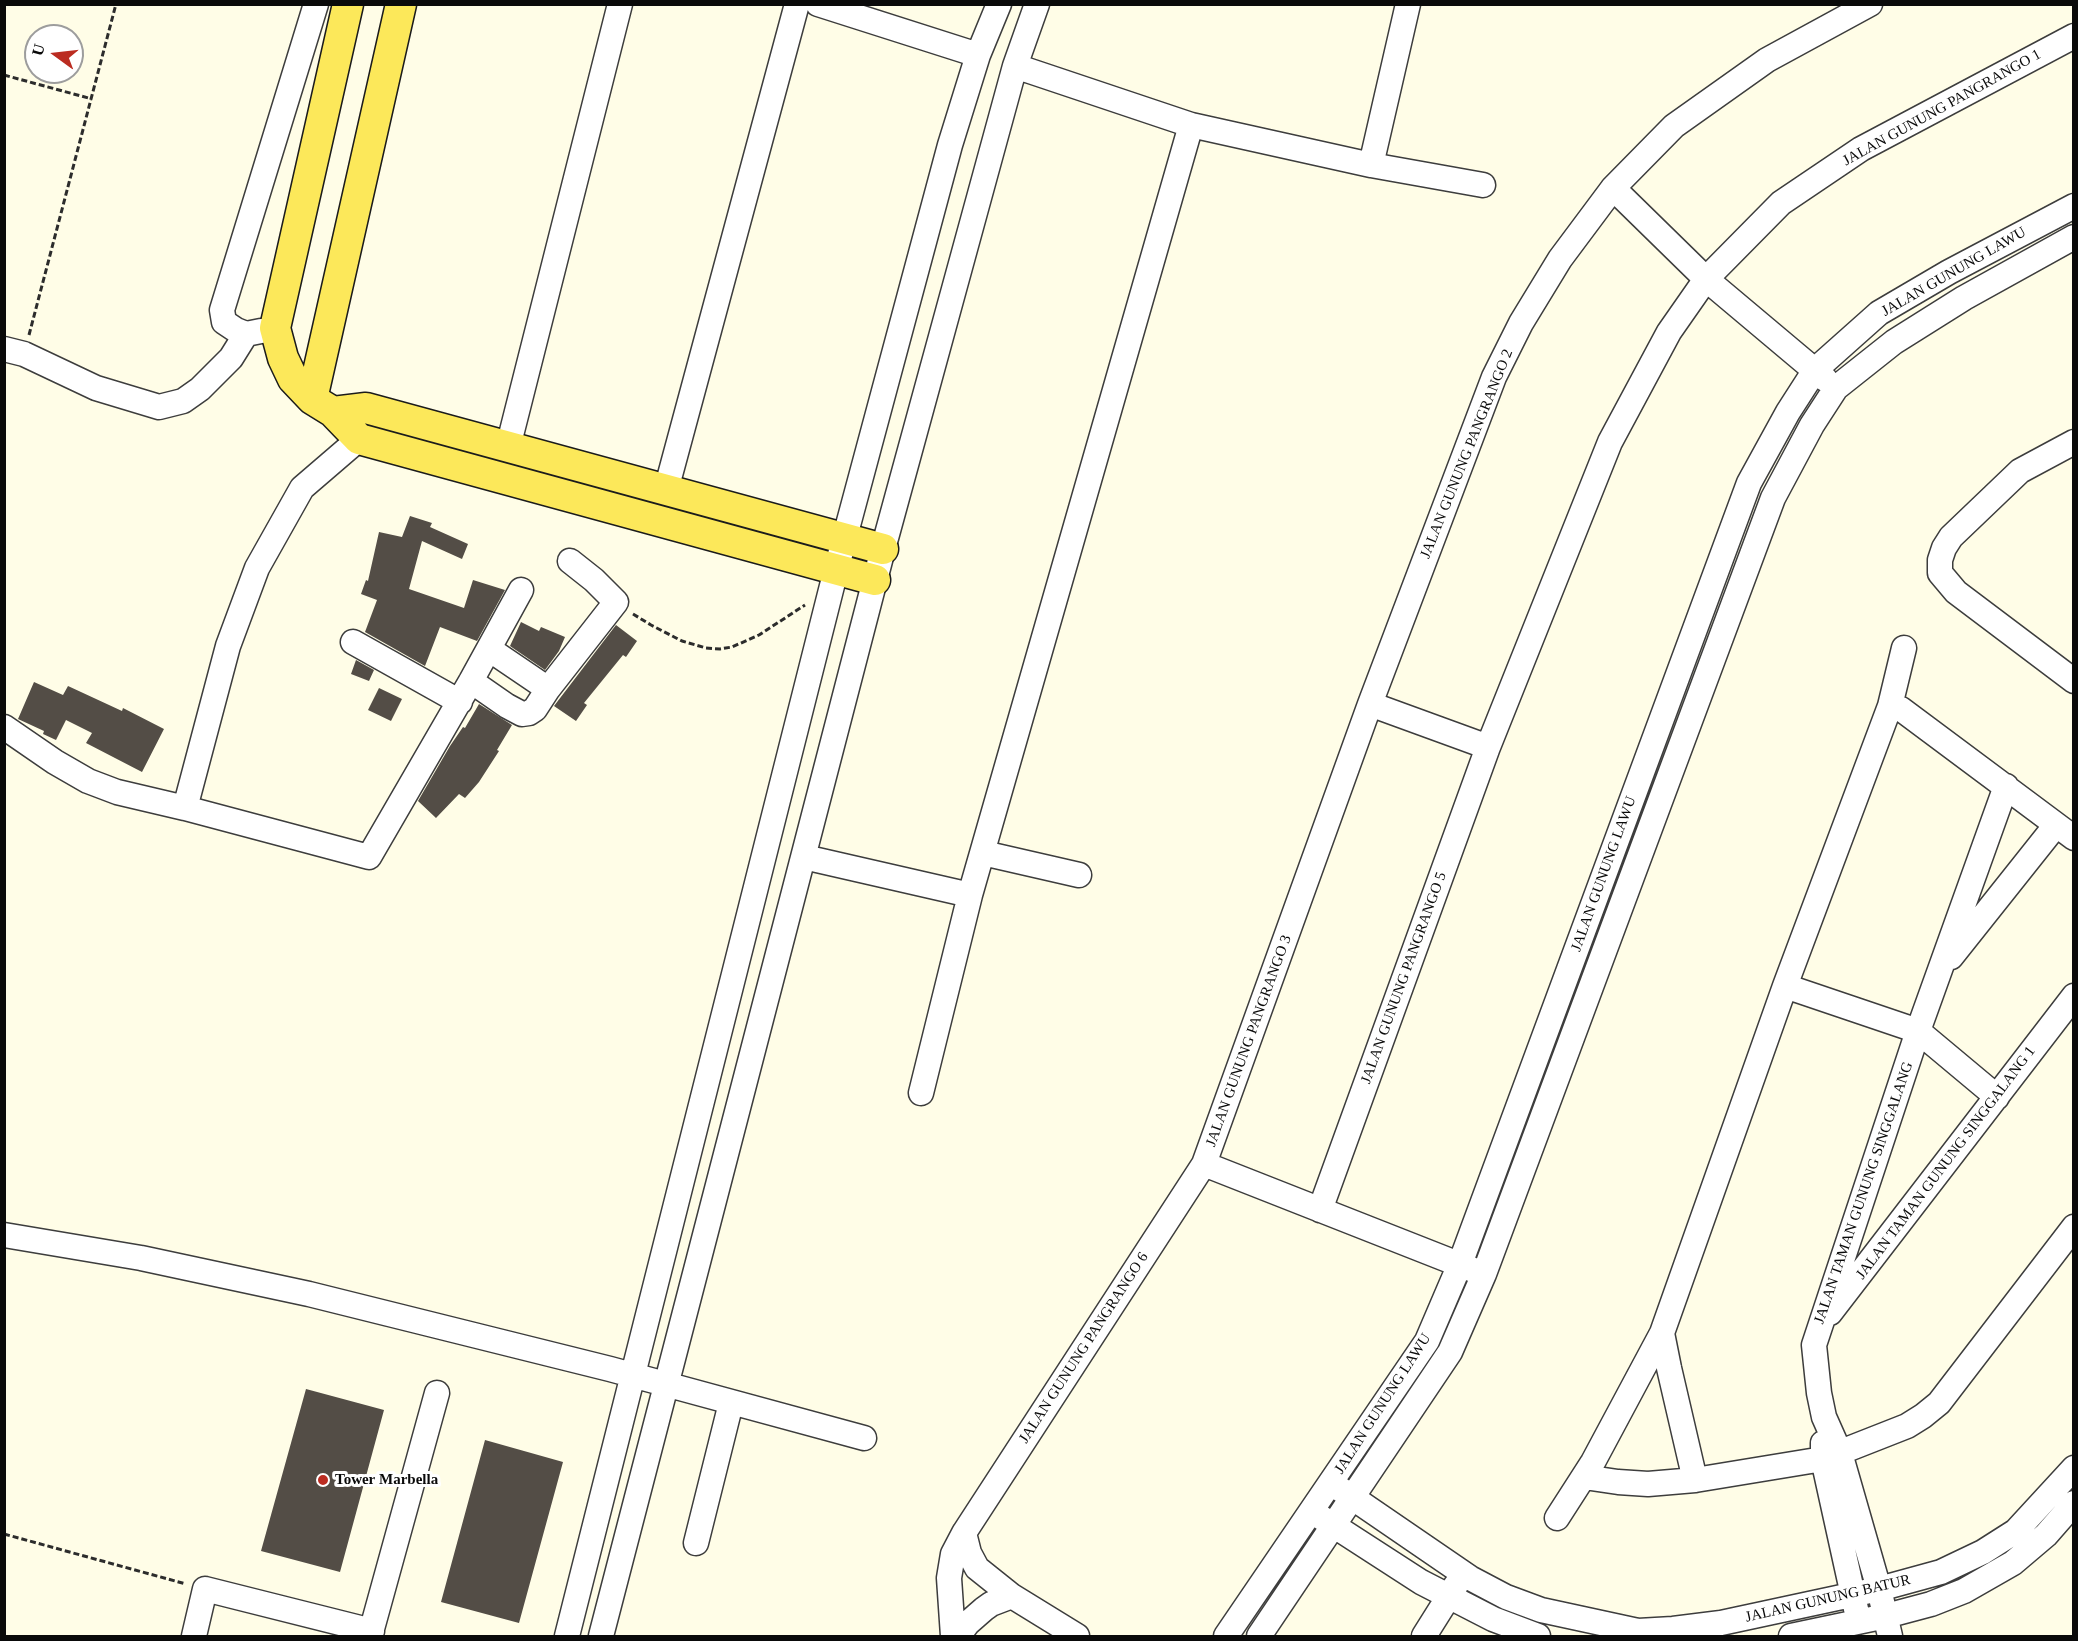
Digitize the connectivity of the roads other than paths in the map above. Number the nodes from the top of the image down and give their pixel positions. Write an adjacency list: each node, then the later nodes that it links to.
1 (316, 4): 22 (street)
2 (348, 4): 22 (main road)
3 (401, 4): 26 (main road)
4 (620, 4): 29 (street)
5 (797, 4): 30 (street)
6 (818, 4): 13 (street)
7 (983, 4): 13 (street)
8 (999, 4): 13 (street)
9 (1037, 4): 14 (street)
10 (1408, 4): 16 (street)
11 (1870, 4): 18 (street)
12 (2073, 36): 21 (street, JALAN GUNUNG PANGRANGO 1)
13 (983, 43): 31 (street)
14 (1015, 66): 15 (street); 32 (street)
15 (1191, 125): 16 (street); 50 (street)
16 (1371, 165): 17 (street)
17 (1483, 185)
18 (1613, 188): 21 (street); 43 (street, JALAN GUNUNG PANGRANGO 2)
19 (2073, 206): 24 (street, JALAN GUNUNG LAWU)
20 (2073, 237): 25 (street, JALAN GUNUNG LAWU)
21 (1706, 279): 24 (street); 46 (street)
22 (261, 331): 23 (street); 26 (main road)
23 (14, 351)
24 (1815, 370): 25 (street); 64 (street, JALAN GUNUNG LAWU)
25 (1836, 388): 65 (street, JALAN GUNUNG LAWU)
26 (322, 405): 27 (main road); 29 (main road)
27 (359, 439): 34 (main road); 48 (street)
28 (2073, 442): 40 (street)
29 (508, 447): 30 (main road)
30 (666, 490): 31 (main road)
31 (845, 538): 32 (main road); 34 (street)
32 (883, 549): 35 (street)
33 (570, 561): 41 (street)
34 (836, 570): 35 (main road); 68 (street)
35 (875, 580): 51 (street)
36 (521, 591): 39 (street)
37 (353, 642): 42 (street)
38 (1904, 648): 44 (street)
39 (489, 649): 41 (street); 42 (street)
40 (2073, 681)
41 (548, 689): 42 (street)
42 (465, 691): 48 (street)
43 (1371, 704): 46 (street); 60 (street, JALAN GUNUNG PANGRANGO 3)
44 (1890, 706): 47 (street); 55 (street)
45 (4, 727): 48 (street)
46 (1488, 747): 61 (street, JALAN GUNUNG PANGRANGO 5)
47 (2006, 786): 49 (street); 54 (street, JALAN TAMAN GUNUNG SINGGALANG)
48 (185, 808)
49 (2065, 832): 54 (street, JALAN TAMAN GUNUNG SINGGALANG)
50 (982, 853): 52 (street); 53 (street)
51 (804, 857): 53 (street); 69 (street)
52 (1079, 875)
53 (970, 895): 58 (street)
54 (1940, 972): 57 (street, JALAN TAMAN GUNUNG SINGGALANG)
55 (1785, 986): 57 (street); 67 (street)
56 (2073, 996): 59 (street, JALAN TAMAN GUNUNG SINGGALANG 1)
57 (1918, 1030): 59 (street); 66 (street, JALAN TAMAN GUNUNG SINGGALANG)
58 (921, 1093)
59 (1996, 1097): 66 (street, JALAN TAMAN GUNUNG SINGGALANG 1)
60 (1204, 1164): 61 (street, JALAN GUNUNG PANGRANGO 3); 83 (street, JALAN GUNUNG PANGRANGO 6)
61 (1320, 1210): 64 (street, JALAN GUNUNG PANGRANGO 3)
62 (2073, 1227): 73 (street)
63 (4, 1235): 68 (street)
64 (1460, 1264): 65 (street, JALAN GUNUNG PANGRANGO 3); 77 (street, JALAN GUNUNG LAWU)
65 (1484, 1274): 78 (street, JALAN GUNUNG LAWU)
66 (1818, 1330): 73 (street, JALAN TAMAN GUNUNG SINGGALANG)
67 (1662, 1333): 75 (street); 76 (street)
68 (633, 1375): 69 (street); 95 (street)
69 (667, 1386): 71 (street); 96 (street)
70 (437, 1393): 93 (street)
71 (731, 1403): 72 (street); 84 (street)
72 (864, 1438)
73 (1832, 1456): 76 (street); 86 (street, JALAN TAMAN GUNUNG SINGGALANG); 87 (street, JALAN TAMAN GUNUNG SINGGALANG)
74 (2073, 1468): 86 (street, JALAN GUNUNG BATUR)
75 (1584, 1477): 76 (street); 81 (street)
76 (1695, 1480)
77 (1331, 1483): 78 (street, JALAN GUNUNG BATUR); 80 (street, JALAN GUNUNG LAWU)
78 (1353, 1498): 82 (street, JALAN GUNUNG LAWU); 85 (street, JALAN GUNUNG BATUR)
79 (2073, 1503): 90 (street, JALAN GUNUNG BATUR)
80 (1311, 1511): 82 (street); 100 (street, JALAN GUNUNG LAWU)
81 (1557, 1518)
82 (1334, 1526): 89 (street); 101 (street, JALAN GUNUNG LAWU)
83 (964, 1533): 88 (street); 97 (street, JALAN GUNUNG PANGRANGO 6)
84 (696, 1543)
85 (1462, 1573): 89 (street); 92 (street, JALAN GUNUNG BATUR)
86 (1879, 1589): 87 (street, JALAN GUNUNG BATUR); 90 (street, JALAN TAMAN GUNUNG SINGGALANG)
87 (1853, 1594): 91 (street, JALAN TAMAN GUNUNG SINGGALANG); 92 (street, JALAN GUNUNG BATUR)
88 (1012, 1596): 98 (street); 99 (street)
89 (1449, 1598): 102 (street); 103 (street)
90 (1888, 1626): 91 (street, JALAN GUNUNG BATUR)
91 (1860, 1629): 104 (street, JALAN GUNUNG BATUR)
92 (1594, 1630)
93 (371, 1634): 94 (street)
94 (194, 1636)
95 (567, 1636)
96 (601, 1636)
97 (953, 1636)
98 (958, 1636)
99 (1077, 1636)
100 (1226, 1636)
101 (1259, 1636)
102 (1424, 1636)
103 (1538, 1636)
104 (1791, 1636)

